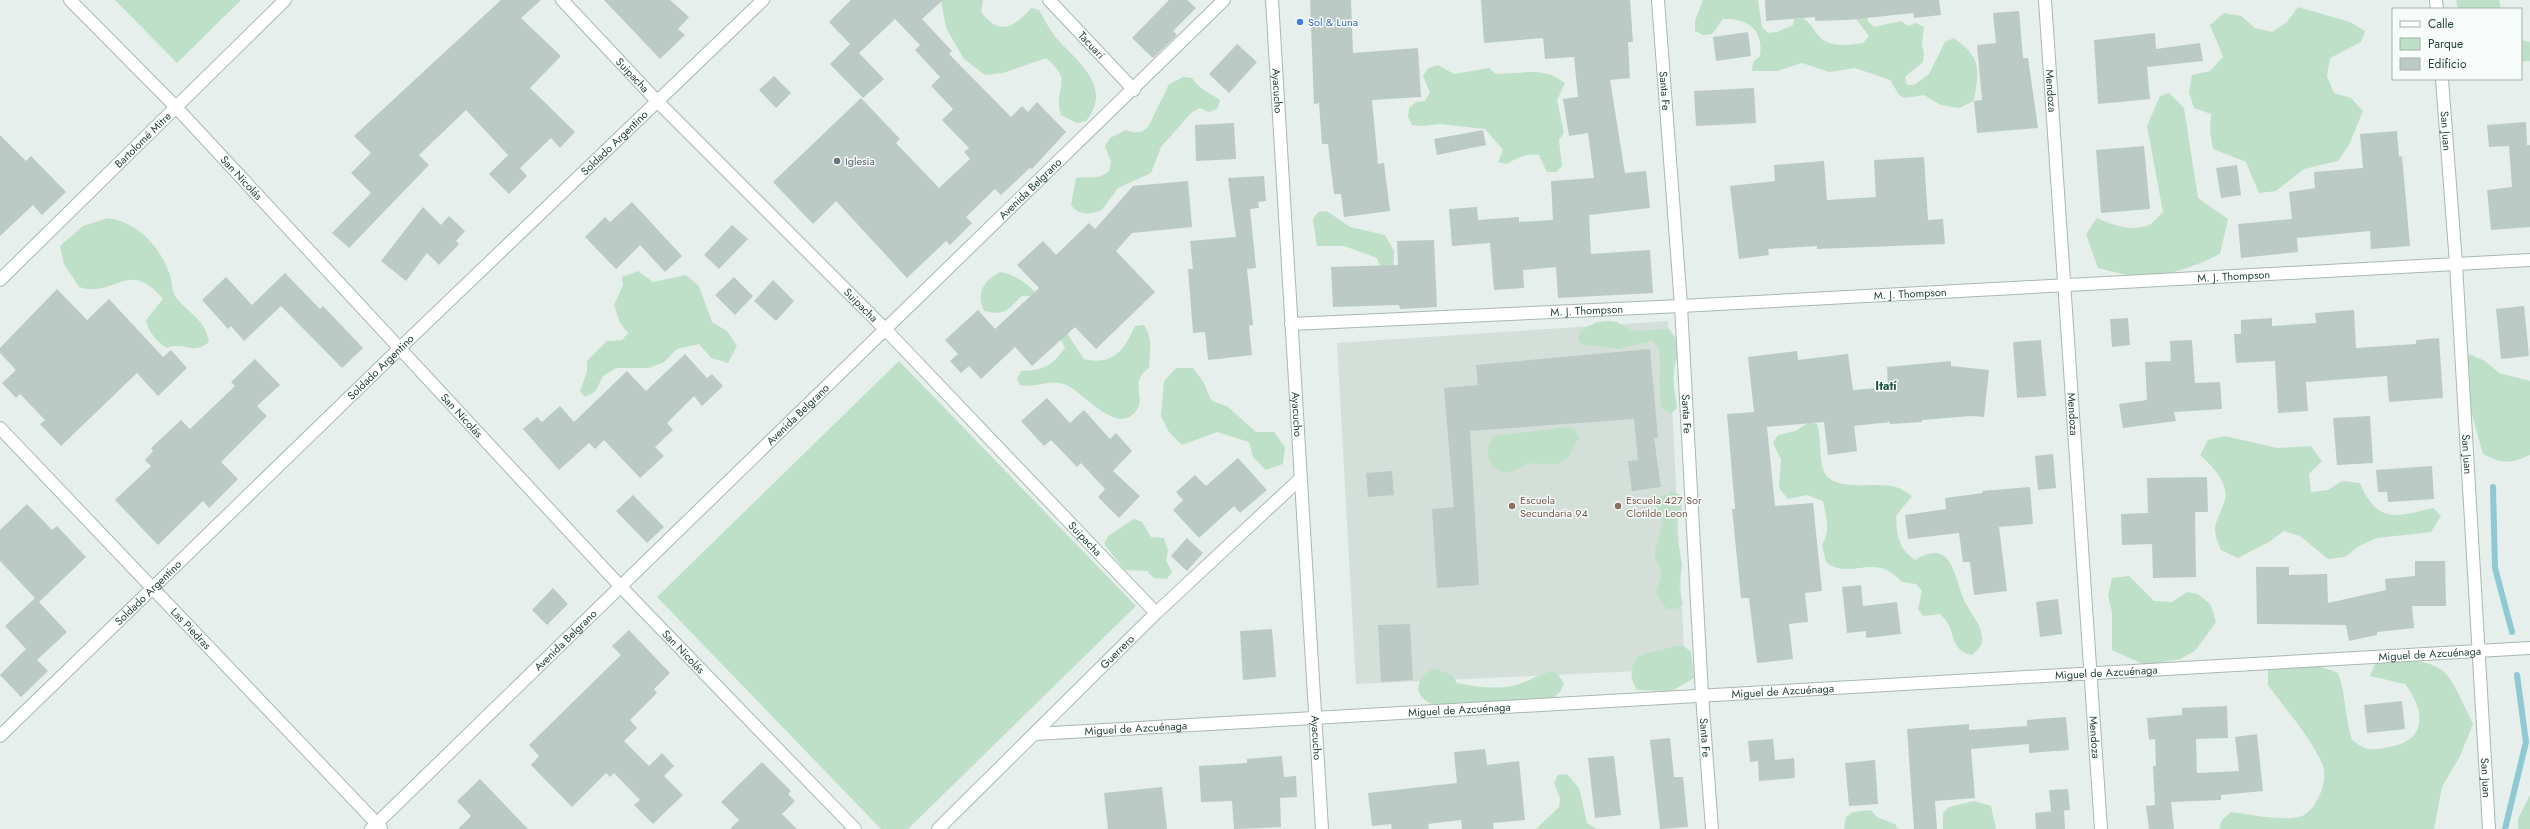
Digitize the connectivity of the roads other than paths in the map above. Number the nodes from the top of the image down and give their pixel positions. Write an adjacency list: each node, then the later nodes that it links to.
1 (70, 0): 13 (street, San Nicolás)
2 (285, 0): 13 (street, Bartolomé Mitre)
3 (562, 0): 12 (street, Suipacha)
4 (763, 0): 12 (street, Soldado Argentino)
5 (1049, 0): 11 (street, Tacuarí)
6 (1224, 0): 11 (street, Avenida Belgrano)
7 (1272, 0): 19 (street, Ayacucho)
8 (1658, 0): 18 (street, Santa Fe)
9 (2045, 0): 17 (street, Mendoza)
10 (2442, 80): 15 (street, San Juan)
11 (1134, 90): 20 (street, Avenida Belgrano)
12 (657, 100): 20 (street, Suipacha); 21 (street, Soldado Argentino)
13 (175, 106): 16 (street, Bartolomé Mitre); 21 (street, San Nicolás)
14 (2530, 260): 15 (street, M. J. Thompson)
15 (2456, 264): 17 (street, M. J. Thompson); 28 (street, San Juan)
16 (0, 280)
17 (2065, 285): 18 (street, M. J. Thompson); 29 (street, Mendoza)
18 (1681, 306): 19 (street, M. J. Thompson); 30 (street, Santa Fe)
19 (1291, 324): 23 (street, Ayacucho)
20 (886, 330): 24 (street, Avenida Belgrano); 26 (street, Suipacha)
21 (400, 348): 24 (street, San Nicolás); 25 (street, Soldado Argentino)
22 (0, 428): 25 (street, Las Piedras)
23 (1300, 479): 26 (street, Guerrero); 31 (street, Ayacucho)
24 (621, 586): 34 (street, Avenida Belgrano); 35 (street, San Nicolás)
25 (152, 587): 33 (street, Soldado Argentino); 34 (street, Las Piedras)
26 (1156, 613): 32 (street, Guerrero)
27 (2530, 648): 28 (street, Miguel de Azcuénaga)
28 (2478, 650): 29 (street, Miguel de Azcuénaga); 40 (street, San Juan)
29 (2091, 673): 30 (street, Miguel de Azcuénaga); 39 (street, Mendoza)
30 (1702, 695): 31 (street, Miguel de Azcuénaga); 38 (street, Santa Fe)
31 (1317, 717): 32 (street, Miguel de Azcuénaga); 37 (street, Ayacucho)
32 (1035, 734): 36 (street, Guerrero)
33 (0, 736)
34 (377, 827)
35 (855, 829)
36 (938, 829)
37 (1322, 829)
38 (1712, 829)
39 (2101, 829)
40 (2489, 829)

